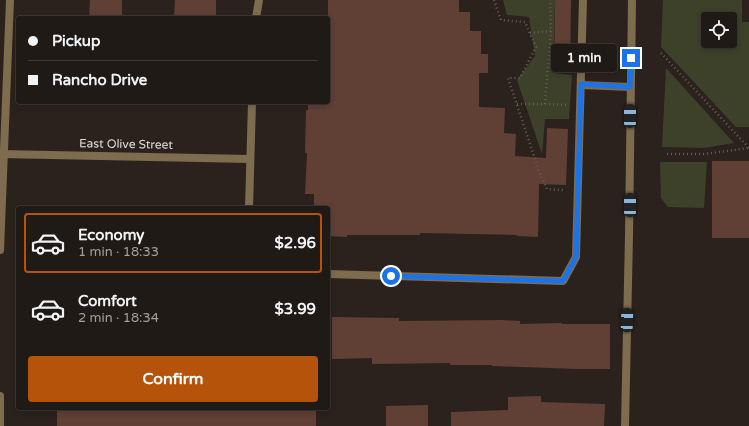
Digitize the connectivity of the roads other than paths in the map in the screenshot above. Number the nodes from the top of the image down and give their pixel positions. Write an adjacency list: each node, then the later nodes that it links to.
1 (10, 0): 9 (street)
2 (259, 0): 5 (street)
3 (583, 0): 6 (street)
4 (632, 0): 7 (street)
5 (256, 16)
6 (581, 84): 7 (street); 13 (street)
7 (630, 87): 16 (street)
8 (252, 104): 10 (street)
9 (1, 154): 10 (street, East Olive Street); 12 (street)
10 (250, 159): 11 (street)
11 (249, 206)
12 (0, 250)
13 (330, 274)
14 (0, 396): 15 (street)
15 (0, 426)
16 (625, 426)

